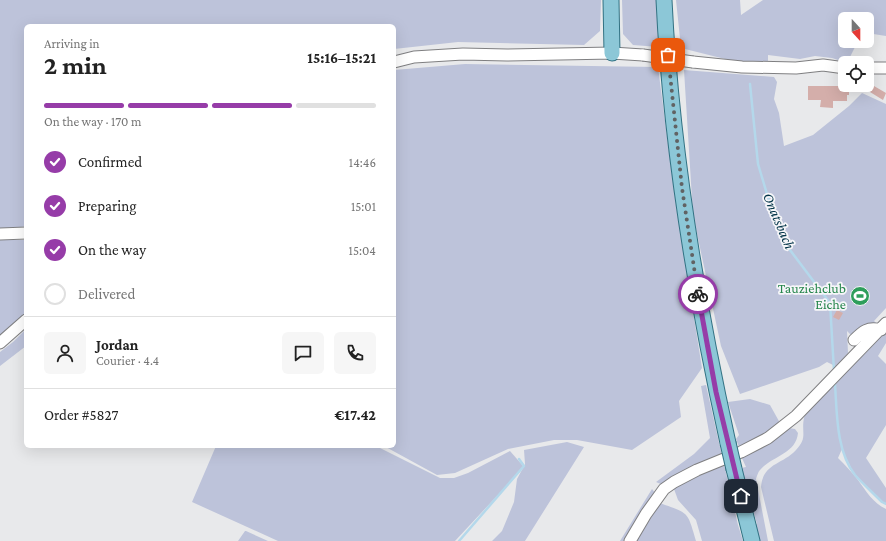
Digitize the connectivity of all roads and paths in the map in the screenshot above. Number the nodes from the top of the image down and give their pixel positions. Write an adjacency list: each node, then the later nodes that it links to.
1 (611, 0): 3 (main road)
2 (664, 0): 15 (main road, bridge)
3 (612, 53): 4 (street); 5 (street, bridge)
4 (396, 62)
5 (838, 67)
6 (874, 68): 7 (street)
7 (886, 68)
8 (24, 232): 9 (street)
9 (0, 234)
10 (24, 322): 13 (street)
11 (883, 326): 12 (street); 14 (street)
12 (854, 340)
13 (0, 343)
14 (630, 541)
15 (752, 541)

